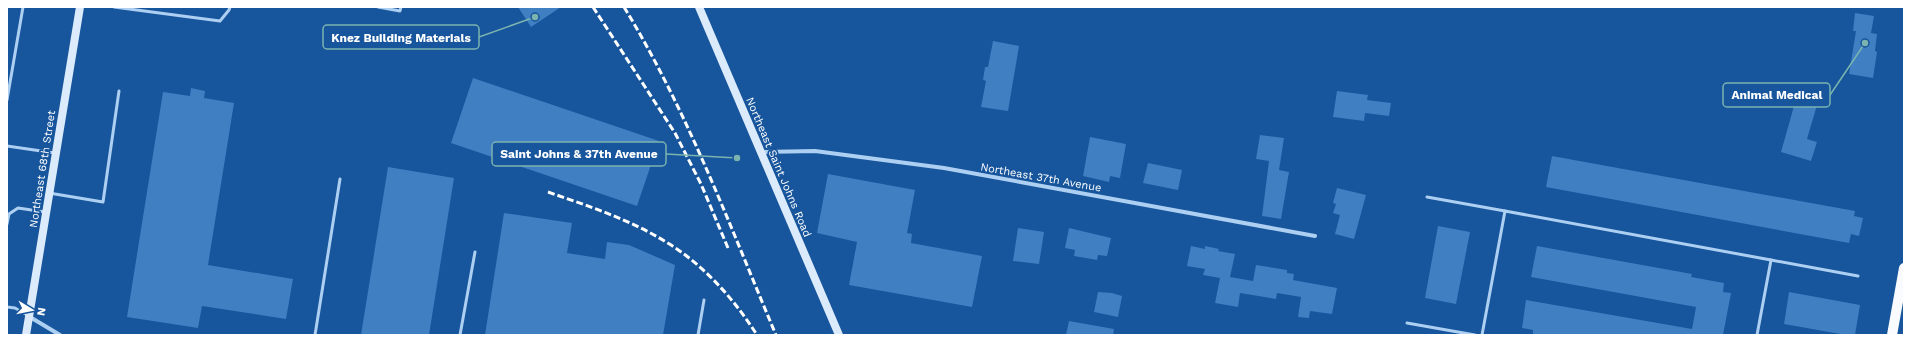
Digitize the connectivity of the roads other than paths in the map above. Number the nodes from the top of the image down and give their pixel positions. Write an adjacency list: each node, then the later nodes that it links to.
1 (23, 7): 10 (lane)
2 (80, 7): 13 (main road, Northeast 68th Street)
3 (114, 7): 8 (lane)
4 (230, 7): 8 (lane)
5 (378, 7): 6 (lane)
6 (401, 7)
7 (699, 7): 12 (main road, Northeast Saint Johns Road)
8 (130, 8)
9 (119, 91): 15 (lane)
10 (7, 100)
11 (7, 146): 13 (lane)
12 (761, 152): 20 (street, Northeast 37th Avenue); 34 (main road, Northeast Saint Johns Road)
13 (56, 153): 15 (main road, Northeast 68th Street)
14 (340, 179): 31 (lane)
15 (50, 193): 18 (main road, Northeast 68th Street)
16 (1427, 197): 17 (lane)
17 (1505, 211): 22 (lane); 36 (lane)
18 (46, 212): 19 (lane); 27 (main road, Northeast 68th Street)
19 (7, 224)
20 (1315, 236)
21 (475, 252): 32 (lane)
22 (1771, 260): 24 (lane); 37 (lane)
23 (1904, 268): 38 (main road)
24 (1858, 276)
25 (704, 300): 33 (lane)
26 (7, 307): 27 (lane)
27 (29, 317): 29 (main road, Northeast 68th Street); 30 (street)
28 (1407, 323): 35 (lane)
29 (26, 335)
30 (60, 335)
31 (314, 335)
32 (460, 335)
33 (698, 335)
34 (839, 335)
35 (1475, 335)
36 (1482, 335)
37 (1757, 335)
38 (1892, 335)

